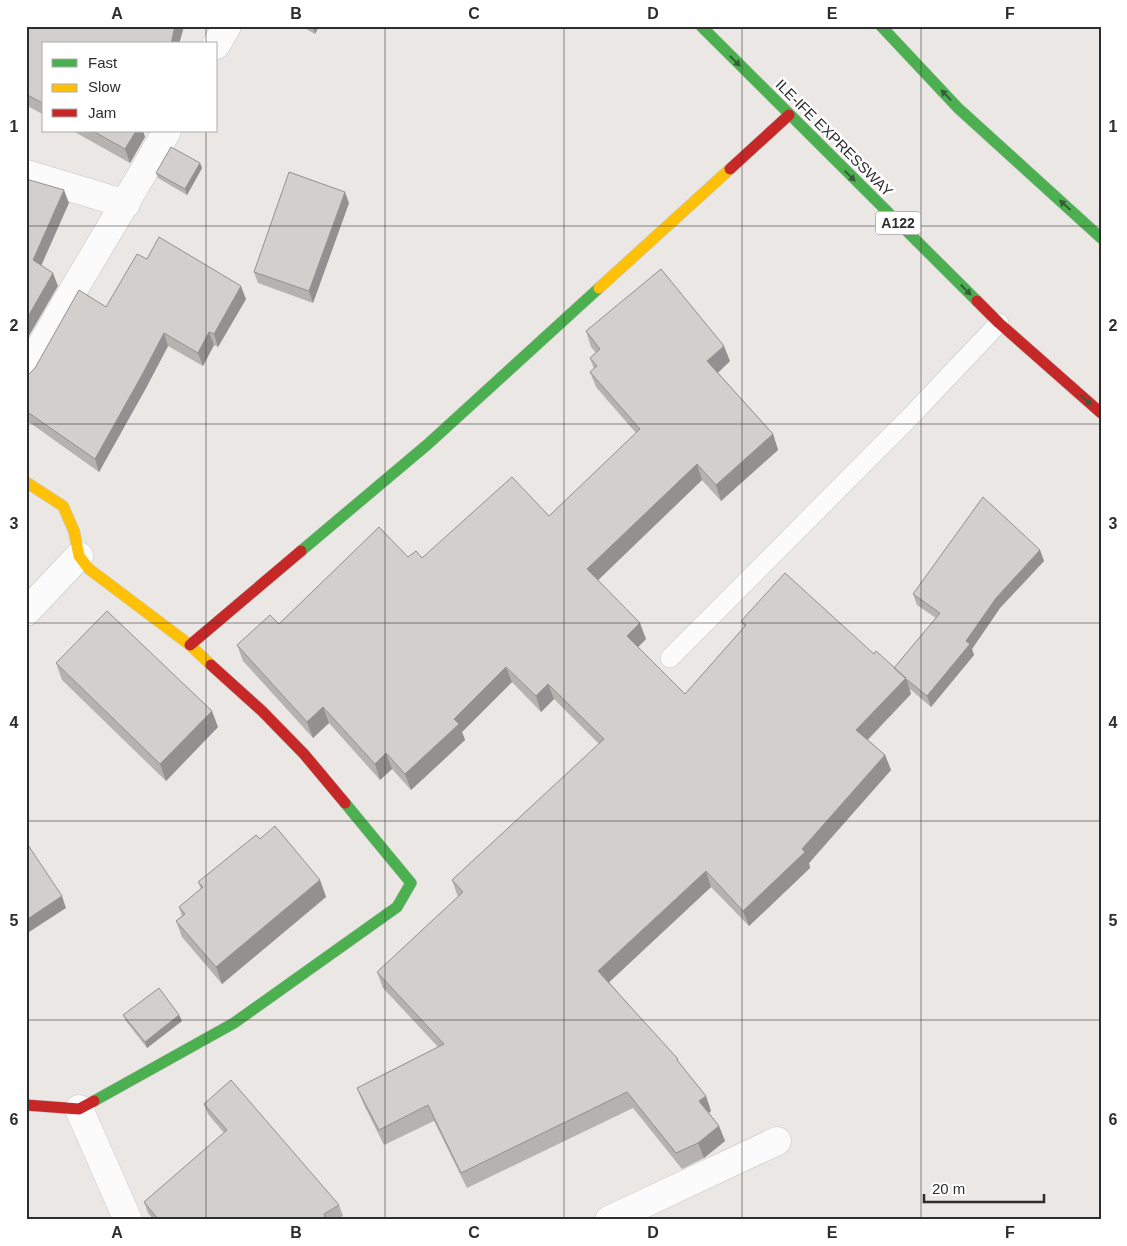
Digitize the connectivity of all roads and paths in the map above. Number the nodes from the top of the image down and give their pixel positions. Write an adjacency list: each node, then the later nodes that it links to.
1 (227, 26): 4 (street)
2 (701, 26): 5 (main road, ILE-IFE EXPRESSWAY / A122, one-way to 5)
3 (881, 26): 9 (main road, one-way to 3)
4 (218, 42)
5 (789, 114): 10 (main road, ILE-IFE EXPRESSWAY / A122, one-way to 10); 16 (main road)
6 (166, 132): 8 (street)
7 (26, 174): 8 (street)
8 (126, 204): 11 (street)
9 (1101, 238)
10 (999, 323): 12 (main road, ILE-IFE EXPRESSWAY / A122, one-way to 12); 17 (lane)
11 (26, 373)
12 (1101, 413)
13 (26, 482): 14 (main road)
14 (79, 556): 15 (street); 16 (main road)
15 (26, 612)
16 (190, 645): 19 (main road)
17 (670, 658)
18 (26, 1105): 19 (main road)
19 (79, 1109): 21 (street)
20 (778, 1141): 22 (street)
21 (128, 1220)
22 (609, 1220)

